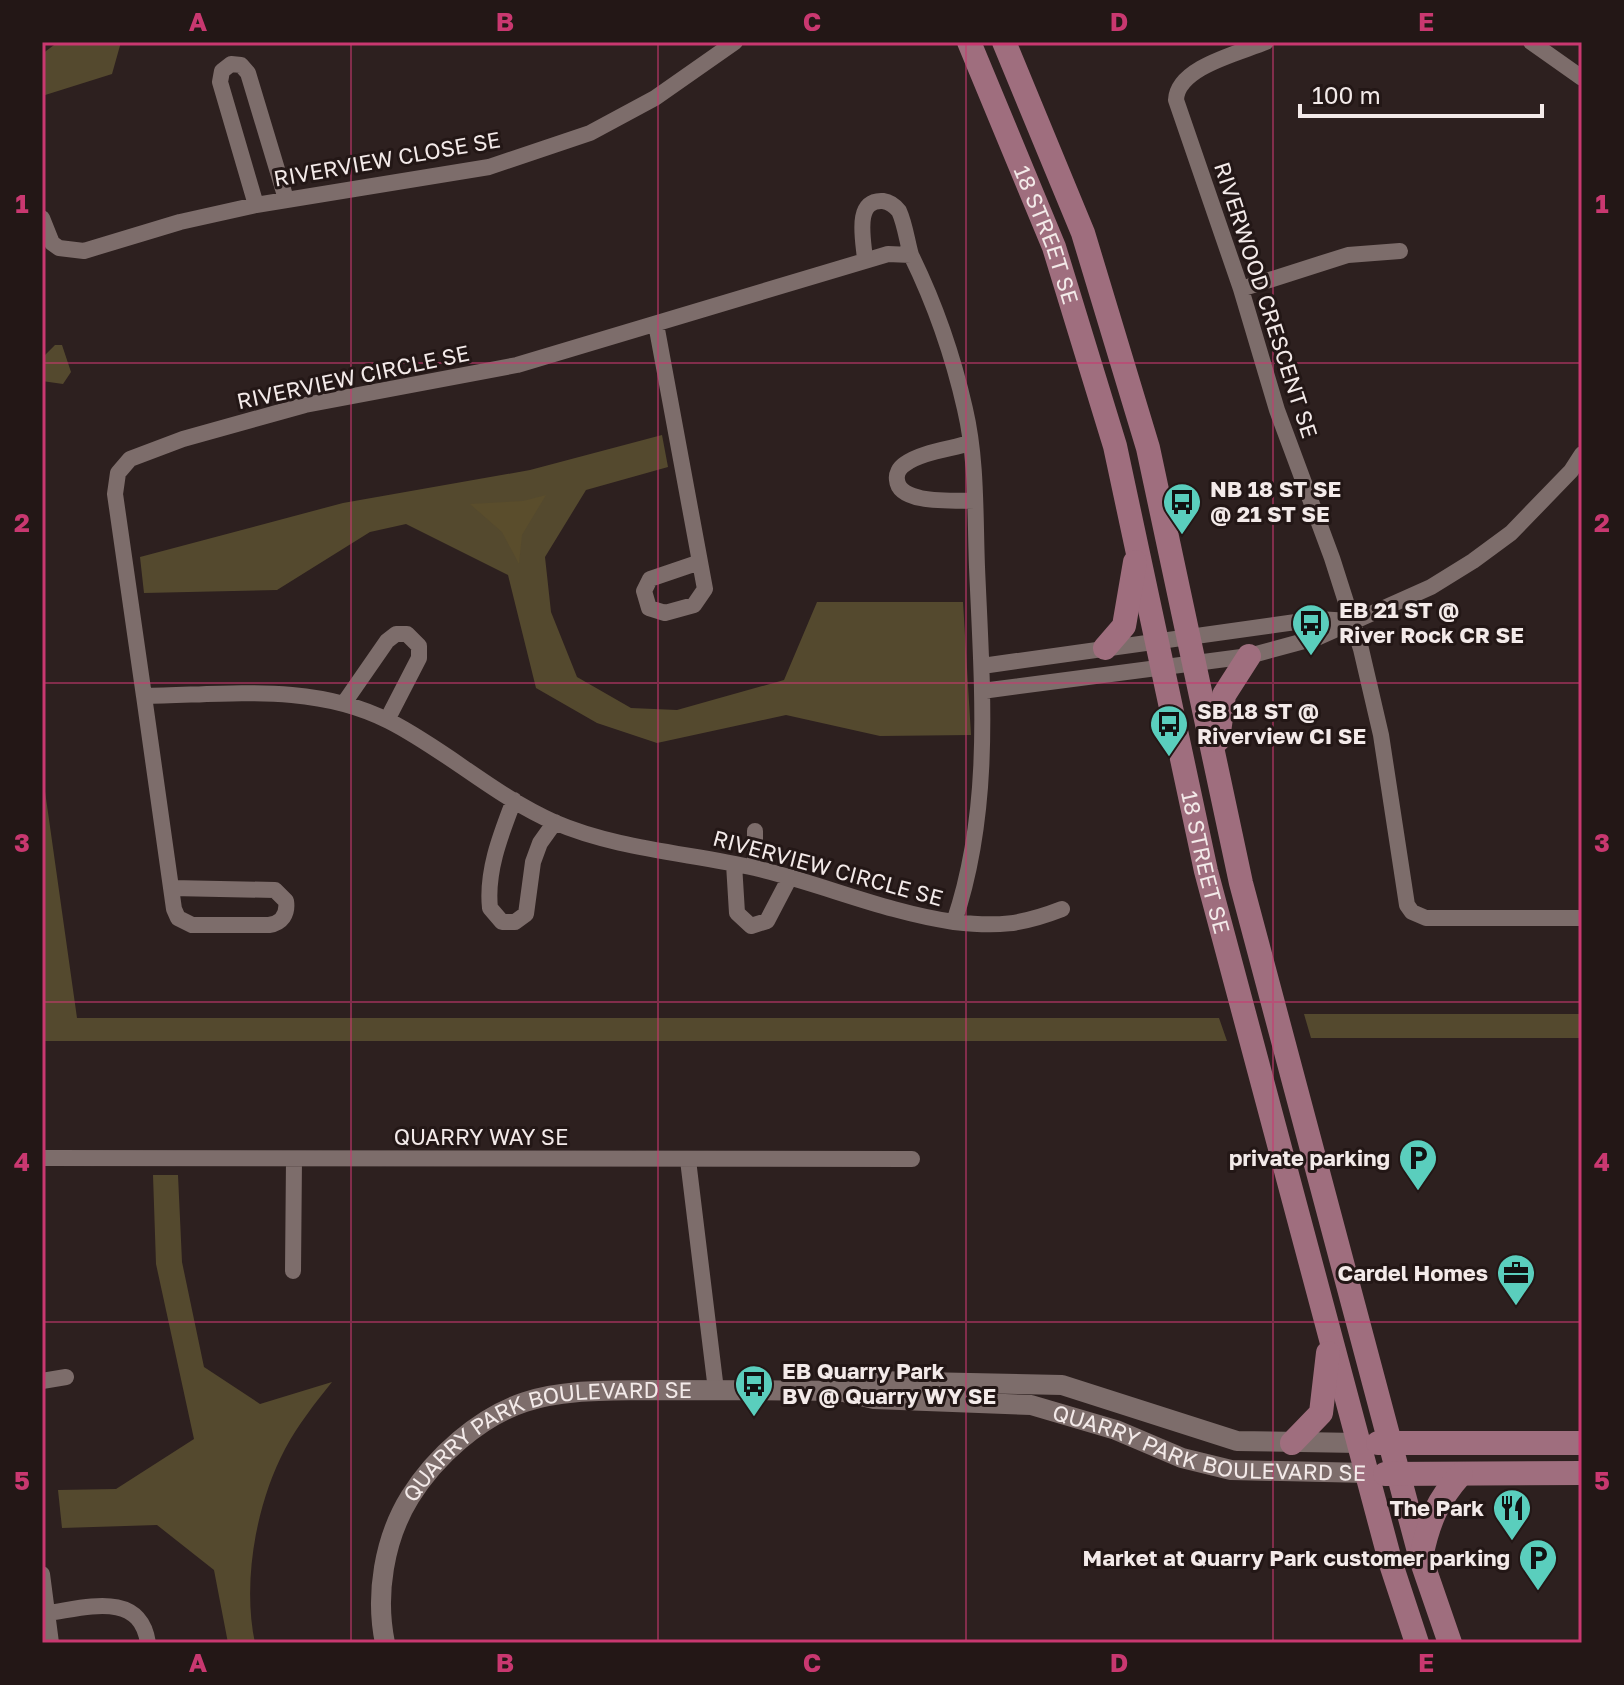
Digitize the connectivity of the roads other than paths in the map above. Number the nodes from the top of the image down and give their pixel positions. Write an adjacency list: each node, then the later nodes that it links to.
1 (735, 42): 7 (street, RIVERVIEW CLOSE SE)
2 (969, 42): 18 (main road, 18 STREET SE)
3 (1004, 42): 21 (main road, 18 STREET SE)
4 (1266, 42): 13 (street, RIVERWOOD CRESCENT SE)
5 (1531, 42): 6 (street)
6 (1582, 78)
7 (286, 199): 8 (street, RIVERVIEW CLOSE SE); 8 (street)
8 (256, 205): 9 (street, RIVERVIEW CLOSE SE)
9 (42, 218)
10 (1400, 251): 13 (street)
11 (911, 255): 12 (street, RIVERVIEW CIRCLE SE); 12 (street); 15 (street, RIVERVIEW CIRCLE SE)
12 (865, 260): 14 (street, RIVERVIEW CIRCLE SE)
13 (1241, 289): 20 (street, RIVERWOOD CRESCENT SE)
14 (656, 324): 19 (street); 29 (street, RIVERVIEW CIRCLE SE)
15 (970, 443): 17 (street, RIVERVIEW CIRCLE SE); 17 (street)
16 (1582, 454): 20 (street)
17 (975, 501): 26 (street, RIVERVIEW CIRCLE SE)
18 (1136, 539): 22 (main road, 18 STREET SE); 23 (main road)
19 (700, 562)
20 (1352, 621): 21 (street); 24 (street); 41 (street, RIVERWOOD CRESCENT SE)
21 (1189, 636): 22 (street); 25 (main road, 18 STREET SE)
22 (1158, 641): 23 (street); 27 (main road, 18 STREET SE)
23 (1105, 648): 26 (street)
24 (1249, 656): 25 (street); 32 (main road)
25 (1195, 663): 27 (street); 32 (main road, 18 STREET SE)
26 (982, 666): 28 (street, RIVERVIEW CIRCLE SE)
27 (1163, 667): 28 (street); 48 (main road, 18 STREET SE)
28 (982, 691): 42 (street, RIVERVIEW CIRCLE SE)
29 (144, 696): 30 (street, RIVERVIEW CIRCLE SE); 39 (street)
30 (344, 703): 31 (street, RIVERVIEW CIRCLE SE); 31 (street)
31 (387, 720): 33 (street, RIVERVIEW CIRCLE SE)
32 (1216, 766): 56 (main road, 18 STREET SE)
33 (514, 800): 34 (street, RIVERVIEW CIRCLE SE); 34 (street)
34 (555, 822): 36 (street, RIVERVIEW CIRCLE SE)
35 (755, 831): 37 (street)
36 (734, 864): 37 (street, RIVERVIEW CIRCLE SE); 38 (street)
37 (755, 868): 38 (street, RIVERVIEW CIRCLE SE)
38 (790, 877): 42 (street, RIVERVIEW CIRCLE SE)
39 (172, 888): 39 (street)
40 (1062, 909): 42 (street)
41 (1582, 918)
42 (954, 922)
43 (42, 1158): 44 (street, QUARRY WAY SE)
44 (294, 1159): 46 (street, QUARRY WAY SE); 47 (street)
45 (912, 1159): 46 (street, QUARRY WAY SE)
46 (688, 1160): 51 (street)
47 (293, 1271)
48 (1329, 1327): 53 (main road); 54 (main road, 18 STREET SE)
49 (66, 1377): 50 (street)
50 (42, 1381)
51 (716, 1390): 52 (street, QUARRY PARK BOULEVARD SE); 66 (street, QUARRY PARK BOULEVARD SE)
52 (839, 1391): 53 (street, QUARRY PARK BOULEVARD SE); 57 (street, QUARRY PARK BOULEVARD SE)
53 (1292, 1443): 54 (street, QUARRY PARK BOULEVARD SE)
54 (1359, 1443): 56 (main road, QUARRY PARK BOULEVARD SE); 57 (main road, 18 STREET SE)
55 (1582, 1443): 56 (main road, QUARRY PARK BOULEVARD SE)
56 (1392, 1444): 59 (main road, 18 STREET SE)
57 (1367, 1473): 59 (main road, QUARRY PARK BOULEVARD SE); 67 (main road, 18 STREET SE)
58 (1582, 1473): 60 (main road, QUARRY PARK BOULEVARD SE)
59 (1399, 1474): 60 (main road, QUARRY PARK BOULEVARD SE); 61 (main road, 18 STREET SE)
60 (1461, 1474): 61 (main road)
61 (1421, 1559): 68 (main road, 18 STREET SE)
62 (42, 1574): 63 (street)
63 (47, 1613): 64 (street); 65 (street)
64 (51, 1643)
65 (148, 1643)
66 (385, 1643)
67 (1417, 1643)
68 (1450, 1643)

